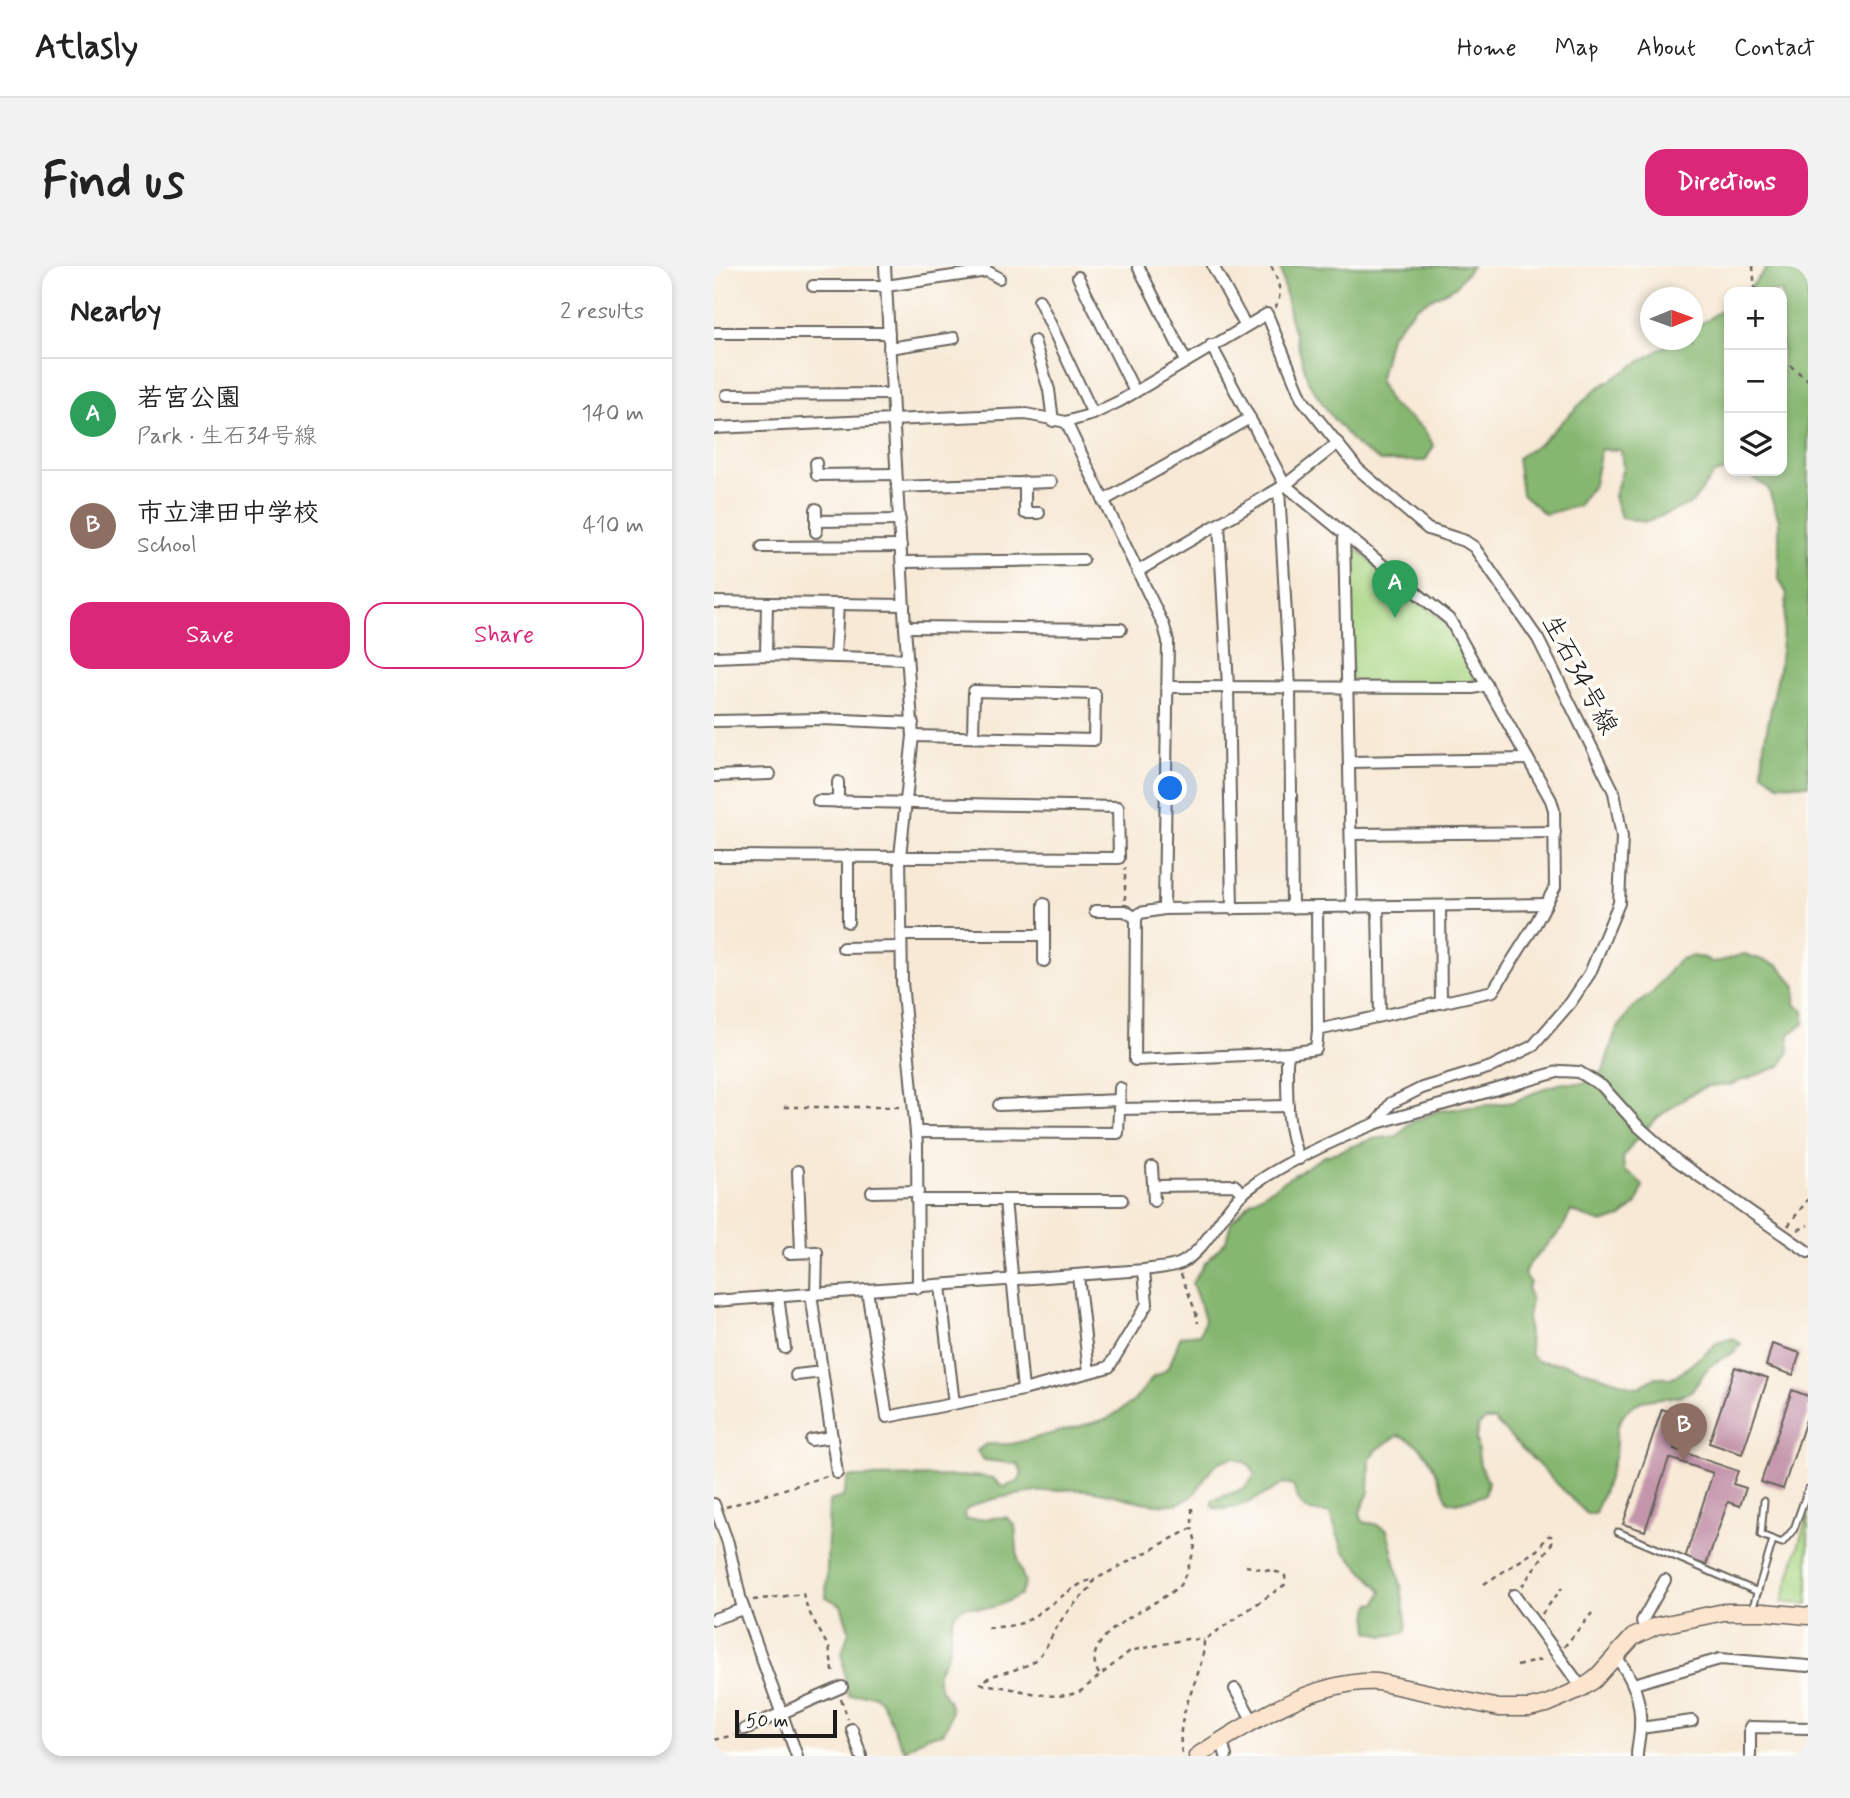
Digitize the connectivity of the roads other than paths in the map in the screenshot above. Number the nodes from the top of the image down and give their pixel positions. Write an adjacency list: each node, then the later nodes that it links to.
1 (885, 266): 8 (street)
2 (1138, 266): 17 (street)
3 (1213, 266): 10 (street)
4 (980, 269): 6 (street); 8 (street)
5 (1079, 277): 18 (street)
6 (999, 278)
7 (813, 286): 8 (street)
8 (886, 286): 12 (street)
9 (1039, 300): 21 (street)
10 (1245, 325): 15 (street); 27 (street, 生石34号線)
11 (714, 333): 12 (street)
12 (888, 333): 16 (street)
13 (954, 338): 16 (street)
14 (1034, 341): 24 (street)
15 (1211, 345): 17 (street); 22 (street)
16 (889, 348): 19 (street)
17 (1186, 361): 18 (street)
18 (1135, 392): 21 (street)
19 (892, 394): 20 (street); 23 (street)
20 (727, 395)
21 (1093, 414): 25 (street)
22 (1250, 418): 33 (street); 34 (street)
23 (893, 420): 24 (street); 26 (street); 29 (street)
24 (1053, 421): 25 (street)
25 (1066, 422): 34 (street)
26 (714, 428)
27 (1338, 443): 33 (street); 101 (street, 生石34号線)
28 (816, 463): 29 (street)
29 (897, 474): 32 (street)
30 (1025, 482): 31 (street); 32 (street); 36 (street)
31 (1051, 482)
32 (897, 487): 37 (street)
33 (1282, 487): 38 (street); 39 (street); 58 (street)
34 (1103, 501): 44 (street)
35 (816, 509): 37 (street)
36 (1039, 513)
37 (900, 520): 40 (street)
38 (1219, 524): 44 (street); 57 (street)
39 (1344, 534): 55 (street); 59 (street)
40 (901, 546): 41 (street); 43 (street)
41 (762, 547)
42 (1083, 560): 43 (street)
43 (902, 562): 48 (street)
44 (1138, 571): 56 (street)
45 (714, 602): 46 (street)
46 (767, 603): 47 (street); 51 (street)
47 (838, 604): 48 (street); 53 (street)
48 (904, 605): 49 (street)
49 (905, 627): 50 (street); 54 (street)
50 (1121, 628)
51 (766, 656): 52 (street); 53 (street)
52 (714, 657)
53 (835, 657): 54 (street)
54 (907, 659): 61 (street)
55 (1487, 685): 59 (street); 64 (street)
56 (1167, 687): 57 (street); 84 (street)
57 (1228, 687): 58 (street); 85 (street)
58 (1290, 687): 59 (street); 81 (street)
59 (1349, 687): 65 (street)
60 (714, 721): 61 (street)
61 (913, 723): 62 (street)
62 (914, 736): 63 (street); 71 (street)
63 (972, 737): 63 (street)
64 (1528, 759): 65 (street); 72 (street)
65 (1350, 762): 73 (street)
66 (770, 774): 67 (street)
67 (714, 776)
68 (838, 782): 70 (street)
69 (818, 801): 70 (street)
70 (838, 802): 71 (street)
71 (907, 802): 76 (street); 76 (street)
72 (1555, 832): 73 (street); 78 (street)
73 (1351, 834): 83 (street)
74 (714, 856): 75 (street)
75 (848, 856): 76 (street); 88 (street)
76 (900, 856): 90 (street)
77 (1044, 904): 89 (street)
78 (1546, 904): 79 (street); 93 (street)
79 (1440, 906): 80 (street); 93 (street)
80 (1378, 907): 83 (street); 94 (street)
81 (1292, 908): 82 (street); 85 (street)
82 (1317, 908): 83 (street); 95 (street)
83 (1352, 908)
84 (1164, 909): 85 (street); 87 (street)
85 (1232, 909)
86 (1095, 911): 87 (street)
87 (1136, 918): 96 (street)
88 (848, 922)
89 (1044, 935): 90 (street); 92 (street)
90 (901, 941): 91 (street); 102 (street)
91 (843, 948)
92 (1044, 961)
93 (1441, 1003): 94 (street)
94 (1380, 1016): 95 (street)
95 (1318, 1030): 96 (street)
96 (1289, 1053): 100 (street)
97 (1120, 1088): 99 (street)
98 (999, 1105): 99 (street)
99 (1119, 1105): 100 (street); 102 (street)
100 (1288, 1106): 103 (street)
101 (1377, 1122): 103 (street); 114 (street)
102 (916, 1132): 109 (street)
103 (1299, 1159): 108 (street)
104 (1152, 1167): 106 (street)
105 (785, 1181): 113 (street)
106 (1153, 1186): 108 (street); 112 (street)
107 (872, 1192): 109 (street)
108 (1243, 1193): 116 (street)
109 (918, 1196): 110 (street); 120 (street)
110 (1005, 1200): 111 (street); 118 (street)
111 (1122, 1200)
112 (1154, 1201)
113 (802, 1252): 115 (street); 122 (street)
114 (1808, 1252)
115 (789, 1253)
116 (1144, 1270): 117 (street); 126 (street)
117 (1078, 1275): 118 (street); 126 (street)
118 (1011, 1280): 119 (street); 129 (street)
119 (940, 1286): 120 (street); 130 (street)
120 (918, 1287): 121 (street)
121 (867, 1290): 122 (street); 130 (street)
122 (813, 1294): 123 (street); 127 (street)
123 (778, 1296): 124 (street); 125 (street)
124 (714, 1301)
125 (785, 1348)
126 (1089, 1372): 129 (street)
127 (822, 1373): 128 (street); 131 (street)
128 (796, 1375)
129 (1023, 1391): 130 (street)
130 (954, 1404)
131 (832, 1437): 132 (street); 133 (street)
132 (811, 1440)
133 (837, 1473)
134 (1808, 1489): 138 (lane)
135 (1764, 1501): 138 (lane)
136 (715, 1507): 142 (street)
137 (1618, 1532): 140 (lane)
138 (1773, 1539): 140 (lane)
139 (1665, 1580): 146 (street)
140 (1758, 1592): 143 (lane)
141 (1514, 1595): 151 (street)
142 (742, 1605): 145 (street); 153 (street)
143 (1752, 1611): 144 (main road); 146 (main road)
144 (1808, 1616)
145 (714, 1619)
146 (1645, 1630): 147 (main road)
147 (1615, 1656): 149 (street); 151 (main road)
148 (1808, 1666): 149 (street)
149 (1634, 1684): 156 (street)
150 (839, 1688): 153 (street)
151 (1582, 1688): 155 (main road)
152 (1236, 1689): 155 (street)
153 (781, 1714): 158 (street); 161 (street)
154 (1692, 1721): 156 (street)
155 (1254, 1723): 160 (main road)
156 (1640, 1728): 164 (street)
157 (1808, 1728): 165 (street)
158 (745, 1729)
159 (852, 1729): 162 (street)
160 (1224, 1748): 163 (main road)
161 (797, 1756)
162 (861, 1756)
163 (1197, 1756)
164 (1637, 1756)
165 (1750, 1756)

